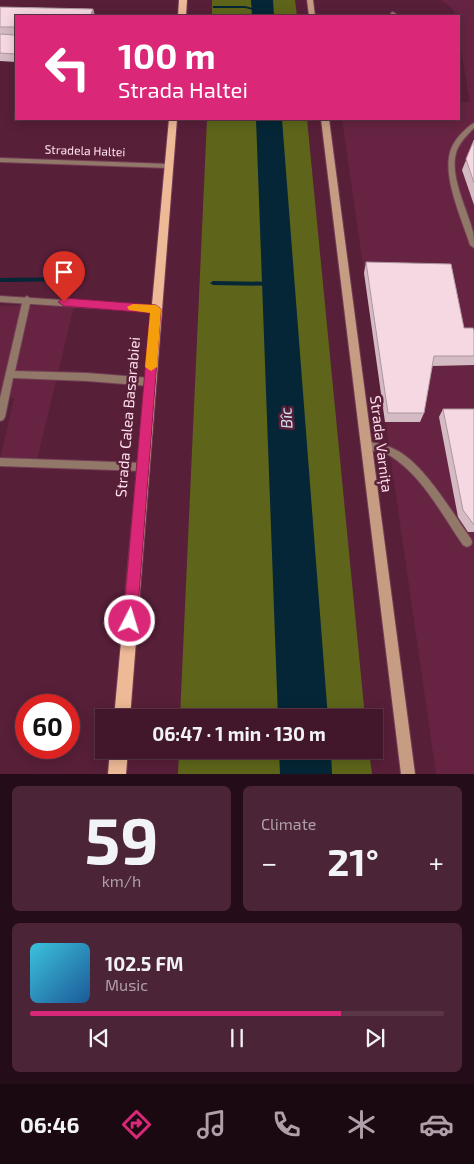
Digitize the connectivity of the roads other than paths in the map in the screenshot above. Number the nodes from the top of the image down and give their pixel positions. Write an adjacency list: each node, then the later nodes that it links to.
1 (183, 0): 3 (main road)
2 (310, 0): 4 (street)
3 (182, 15)
4 (312, 15)
5 (173, 120): 9 (main road, Strada Calea Basarabiei)
6 (325, 120): 17 (street, Strada Varnița)
7 (474, 126): 10 (lane)
8 (0, 160): 9 (street, Stradela Haltei)
9 (168, 166): 13 (main road, Strada Calea Basarabiei)
10 (474, 245)
11 (0, 299): 12 (street)
12 (27, 299): 13 (street); 14 (lane)
13 (156, 309): 15 (main road, Strada Calea Basarabiei)
14 (10, 374): 15 (lane); 16 (lane)
15 (150, 382): 19 (main road, Strada Calea Basarabiei)
16 (0, 417)
17 (366, 445): 20 (lane); 24 (street, Strada Varnița)
18 (0, 462): 19 (lane)
19 (143, 466): 21 (main road, Strada Calea Basarabiei)
20 (467, 542)
21 (123, 709)
22 (118, 759): 23 (main road)
23 (117, 774)
24 (408, 774)

